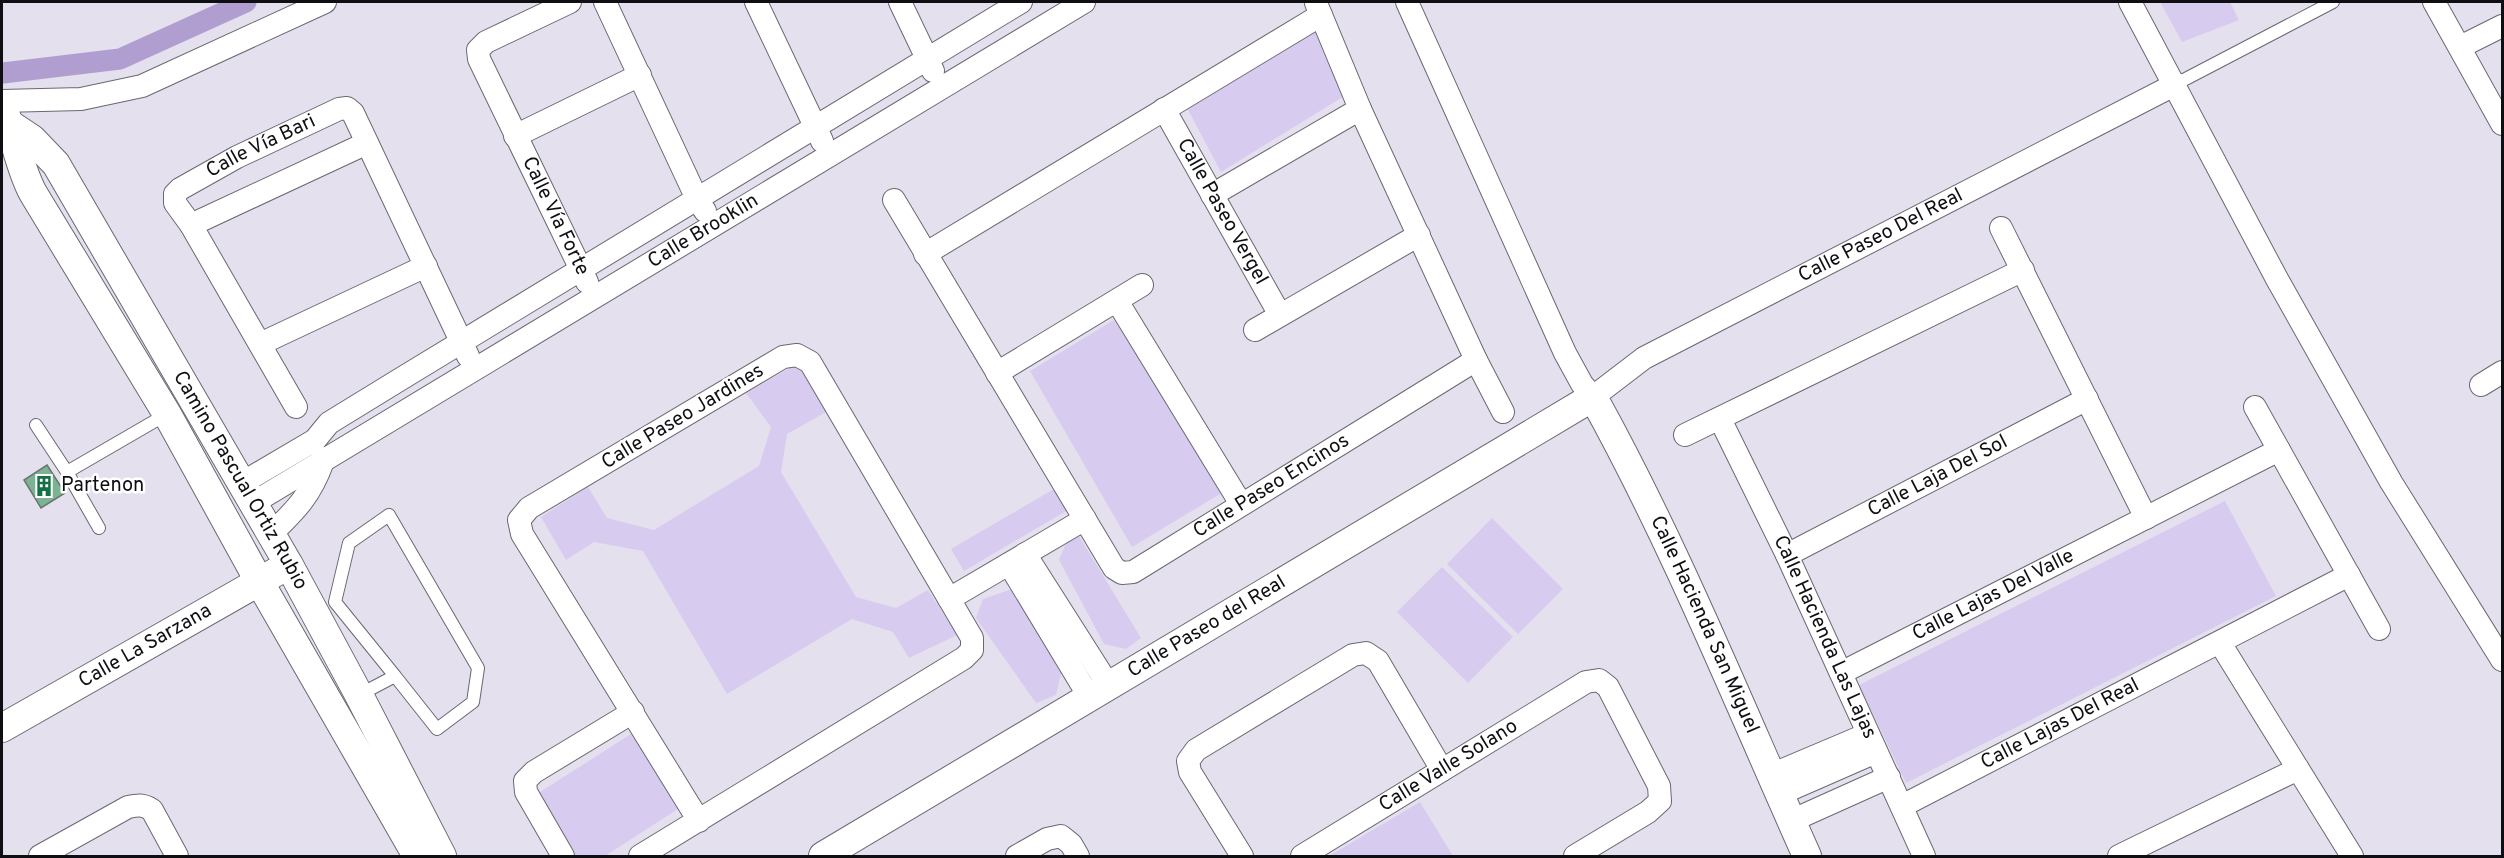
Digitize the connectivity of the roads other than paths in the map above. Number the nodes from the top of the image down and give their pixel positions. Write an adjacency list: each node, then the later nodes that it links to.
1 (326, 2): 22 (street)
2 (570, 2): 25 (street, Calle Vía Forte)
3 (605, 2): 17 (street)
4 (756, 2): 24 (street)
5 (900, 2): 16 (street)
6 (1021, 2): 16 (street, Calle Brooklin)
7 (1084, 2): 12 (street, Calle Brooklin)
8 (1407, 2): 53 (street)
9 (2130, 2): 18 (street)
10 (2333, 2): 18 (lane)
11 (2434, 2): 15 (street)
12 (1059, 8): 19 (street, Calle Brooklin)
13 (1318, 8): 20 (street); 21 (street)
14 (2502, 26): 15 (street)
15 (2460, 47): 23 (street)
16 (927, 59): 19 (street); 24 (street, Calle Brooklin)
17 (640, 75): 25 (street, Calle Vía Forte); 31 (street)
18 (2176, 84): 53 (street, Calle Paseo Del Real); 80 (street)
19 (942, 88): 27 (street, Calle Brooklin)
20 (1164, 109): 30 (street, Calle Paseo Vergel); 37 (street)
21 (1360, 109): 30 (street); 36 (street)
22 (4, 115): 28 (street, Camino Pascual Ortiz Rubio); 29 (street, Camino Pascual Ortiz Rubio)
23 (2502, 124)
24 (815, 127): 27 (street); 31 (street, Calle Brooklin)
25 (515, 136): 39 (street, Calle Vía Forte)
26 (367, 143): 33 (street, Calle Vía Bari); 33 (street, Calle Vía Bari); 38 (street, Calle Vía Bari)
27 (829, 156): 34 (street, Calle Brooklin)
28 (56, 164): 29 (street); 66 (street, Camino Pascual Ortiz Rubio)
29 (26, 181): 58 (street, Camino Pascual Ortiz Rubio)
30 (1212, 195): 44 (street, Calle Paseo Vergel)
31 (697, 199): 34 (street); 39 (street, Calle Brooklin)
32 (894, 200): 37 (street, Calle Paseo Encinos)
33 (191, 225): 47 (street, Calle Vía Bari)
34 (714, 225): 42 (street, Calle Brooklin)
35 (2001, 228): 40 (street)
36 (1419, 235): 44 (street); 48 (street)
37 (925, 254): 51 (street, Calle Paseo Encinos)
38 (426, 266): 46 (street, Calle Vía Bari); 47 (street)
39 (580, 270): 42 (street, Calle Vía Forte); 46 (street, Calle Brooklin)
40 (2023, 270): 54 (street); 59 (street)
41 (1142, 285): 43 (street)
42 (596, 297): 49 (street, Calle Brooklin)
43 (1117, 301): 51 (street); 67 (street)
44 (1280, 315): 45 (street)
45 (1255, 330)
46 (462, 342): 49 (street, Calle Vía Bari); 62 (street, Calle Brooklin)
47 (260, 344): 55 (street, Calle Vía Bari)
48 (1476, 360): 57 (street); 67 (street, Calle Paseo Encinos)
49 (474, 368): 64 (street, Calle Brooklin)
50 (2502, 372): 52 (street)
51 (997, 373): 69 (street, Calle Paseo Encinos)
52 (2481, 385)
53 (1593, 398): 83 (street, Calle Paseo del Real); 91 (street, Calle Hacienda San Miguel)
54 (2087, 399): 68 (street); 72 (street, Calle Laja Del Sol)
55 (296, 407)
56 (2255, 407): 63 (street)
57 (1503, 412)
58 (167, 414): 65 (lane); 76 (street, Camino Pascual Ortiz Rubio)
59 (1720, 419): 61 (street); 72 (street, Calle Hacienda Las Lajas)
60 (36, 425): 65 (lane)
61 (1685, 435)
62 (315, 440): 64 (street); 66 (street, Calle Brooklin)
63 (2278, 450): 68 (street, Calle Lajas Del Valle); 75 (street)
64 (323, 461): 66 (street, Calle Brooklin); 71 (street)
65 (67, 472): 70 (lane)
66 (247, 493): 71 (street, Camino Pascual Ortiz Rubio)
67 (1240, 504): 69 (street, Calle Paseo Encinos)
68 (2146, 518): 81 (street, Calle Lajas Del Valle)
69 (1085, 519): 73 (street)
70 (99, 528)
71 (271, 534): 74 (street, Camino Pascual Ortiz Rubio)
72 (1787, 555): 81 (street, Calle Hacienda Las Lajas)
73 (1017, 559): 77 (street); 83 (street)
74 (289, 565): 76 (street, Calle La Sarzana); 84 (street, Camino Pascual Ortiz Rubio)
75 (2349, 575): 78 (street); 79 (street, Calle Lajas Del Real)
76 (259, 581): 86 (street, Calle La Sarzana); 97 (street, Camino Pascual Ortiz Rubio)
77 (949, 599): 85 (street, Calle Paseo Jardines); 93 (street, Calle Paseo Jardines)
78 (2379, 630)
79 (2220, 643): 88 (street); 92 (street, Calle Lajas Del Real)
80 (2502, 660)
81 (1841, 673): 87 (street, Calle Hacienda Las Lajas)
82 (395, 676): 82 (lane); 84 (lane)
83 (1100, 692): 101 (street, Calle Paseo del Real)
84 (359, 695): 98 (street, Camino Pascual Ortiz Rubio)
85 (633, 712): 93 (street, Calle Paseo Jardines); 99 (street)
86 (2, 728)
87 (1872, 743): 90 (street, Calle Hacienda Las Lajas); 91 (street)
88 (2298, 769): 109 (street); 110 (street)
89 (1442, 770): 104 (street); 105 (street, Calle Valle Solano); 106 (street, Calle Valle Solano)
90 (1889, 777): 92 (street, Calle Hacienda Las Lajas); 94 (street)
91 (1775, 784): 94 (street, Calle Hacienda San Miguel)
92 (1902, 806): 108 (street, Calle Hacienda Las Lajas)
93 (699, 821): 100 (street, Calle Paseo Jardines)
94 (1791, 821): 107 (street, Calle Hacienda San Miguel)
95 (40, 856): 96 (street)
96 (177, 856)
97 (417, 856)
98 (442, 856)
99 (563, 856)
100 (640, 856)
101 (823, 856)
102 (1017, 856): 103 (street)
103 (1078, 856)
104 (1242, 856)
105 (1302, 856)
106 (1575, 856)
107 (1807, 856)
108 (1924, 856)
109 (2119, 856)
110 (2352, 856)

